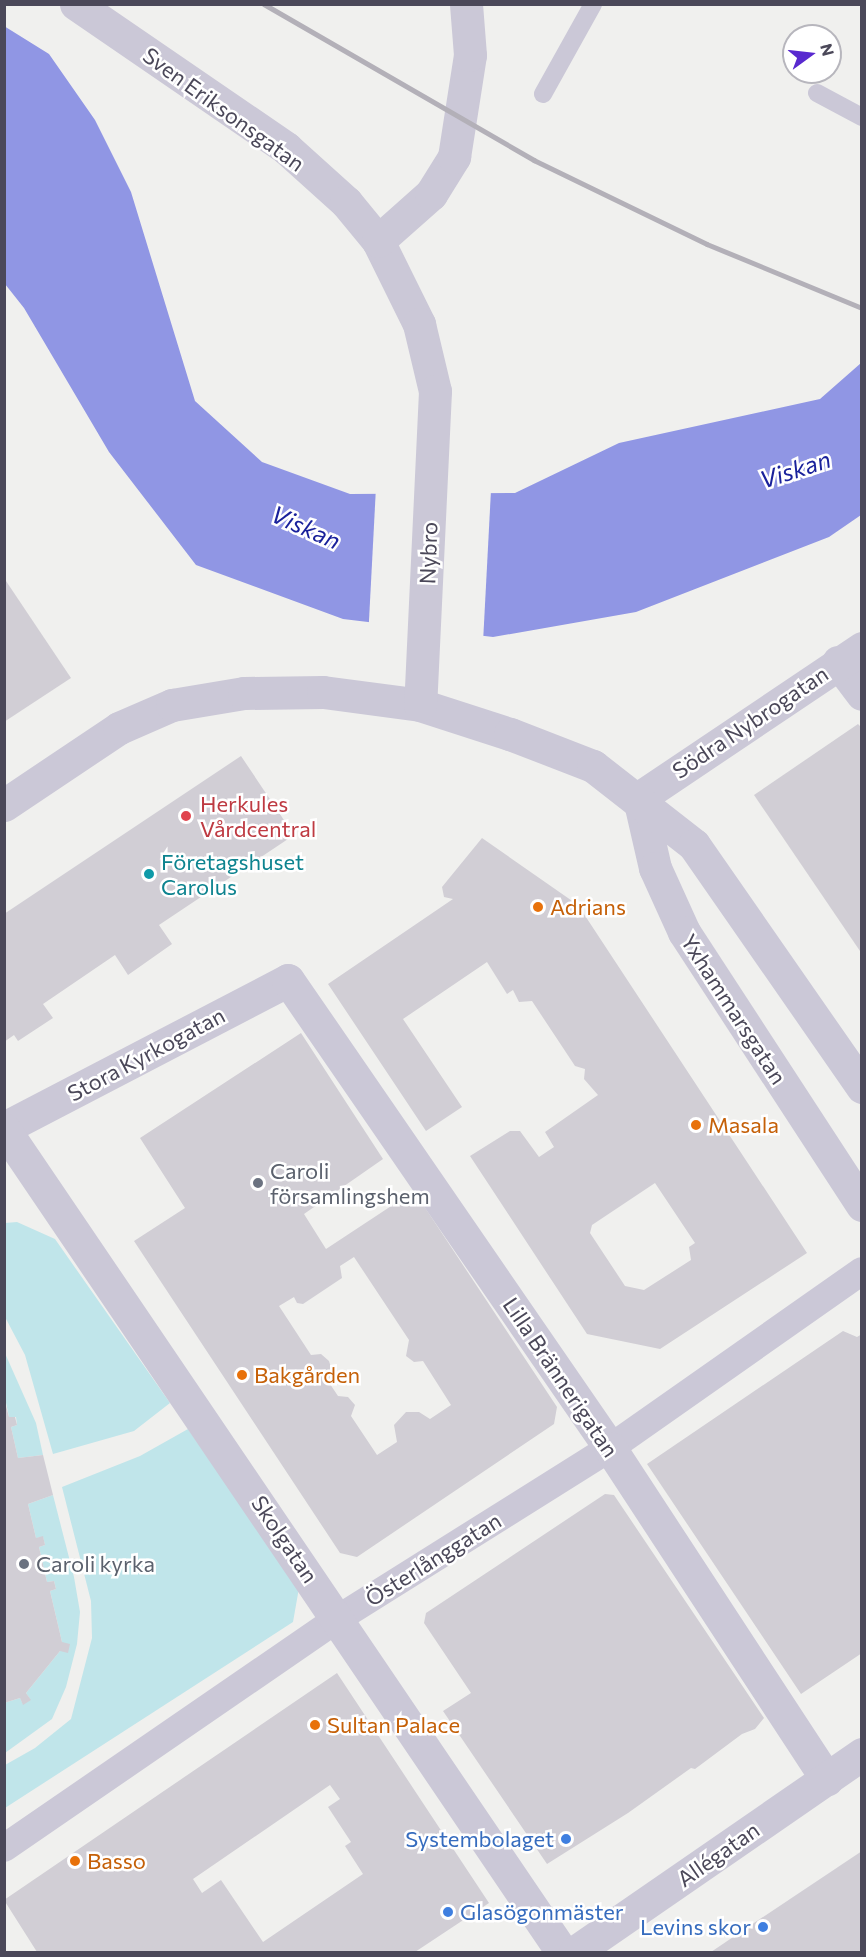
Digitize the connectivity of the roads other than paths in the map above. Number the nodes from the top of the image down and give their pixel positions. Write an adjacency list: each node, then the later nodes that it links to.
1 (75, 4): 7 (street, Sven Eriksonsgatan)
2 (466, 4): 7 (street)
3 (593, 4): 5 (lane)
4 (817, 93): 6 (lane)
5 (543, 94)
6 (861, 117)
7 (378, 241): 8 (street, Sven Eriksonsgatan)
8 (432, 459): 11 (street, Nybro)
9 (850, 655): 10 (street); 12 (street, Södra Nybrogatan)
10 (861, 694)
11 (420, 705): 12 (street); 13 (street)
12 (639, 798): 15 (street); 17 (street, Yxhammarsgatan)
13 (4, 805)
14 (288, 980): 16 (street, Stora Kyrkogatan); 19 (street, Lilla Brännerigatan)
15 (861, 1087)
16 (4, 1129): 20 (street, Skolgatan)
17 (861, 1205)
18 (861, 1271): 19 (street, Österlånggatan)
19 (610, 1448): 20 (street, Österlånggatan); 22 (street, Lilla Brännerigatan)
20 (339, 1618): 23 (street, Österlånggatan); 24 (street, Skolgatan)
21 (861, 1754): 22 (street, Allégatan)
22 (827, 1779): 25 (street, Allégatan)
23 (4, 1848)
24 (562, 1953)
25 (575, 1953)

